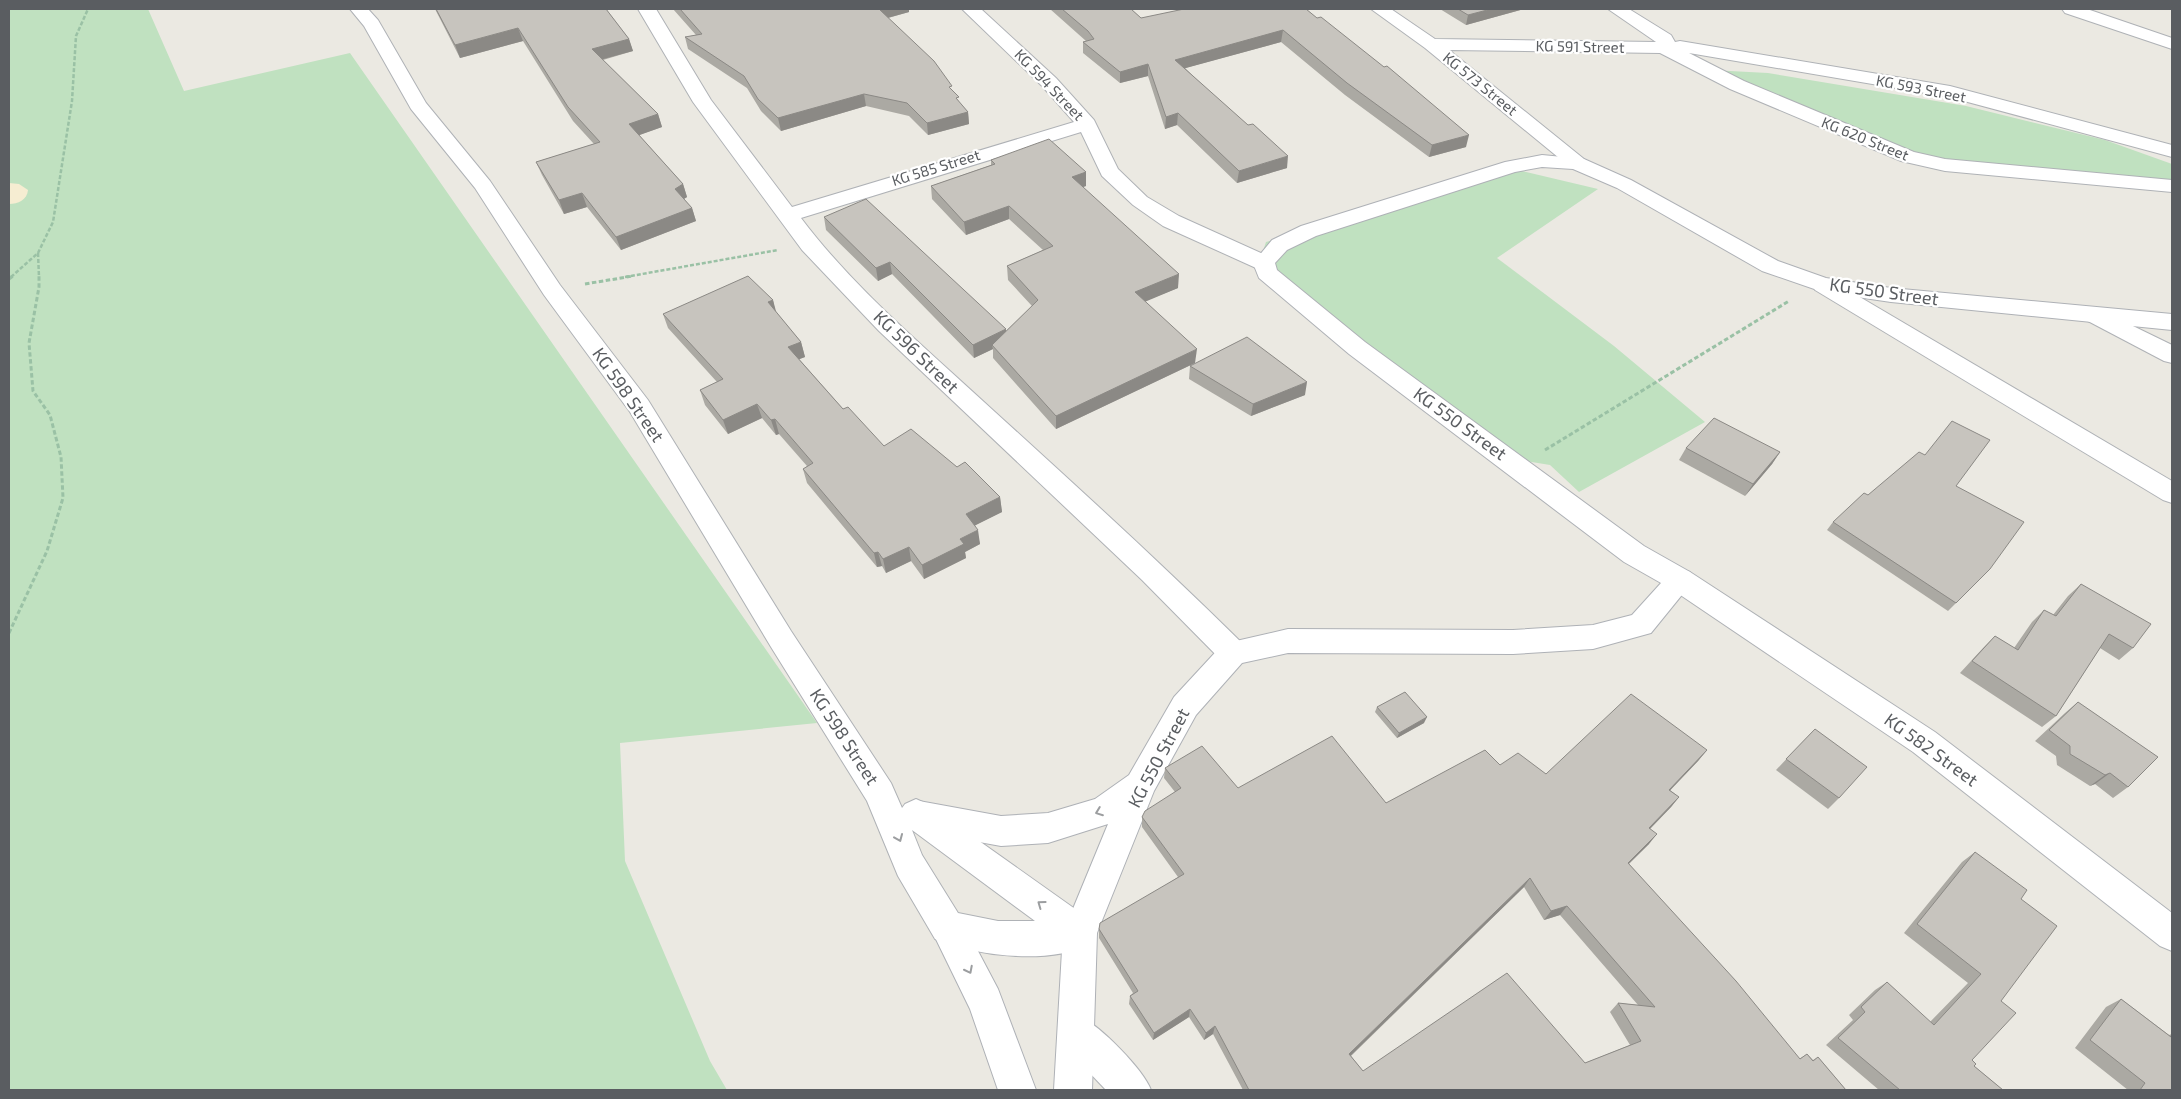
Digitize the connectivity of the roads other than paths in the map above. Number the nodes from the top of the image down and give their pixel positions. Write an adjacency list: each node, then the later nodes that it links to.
1 (359, 9): 24 (street, KG 598 Street)
2 (647, 9): 14 (street, KG 596 Street)
3 (972, 9): 10 (street, KG 594 Street)
4 (1380, 9): 7 (street, KG 573 Street)
5 (1618, 9): 9 (street, KG 591 Street)
6 (2070, 9): 8 (street)
7 (1431, 44): 9 (street, KG 591 Street); 12 (street, KG 573 Street)
8 (2172, 44)
9 (1664, 46): 11 (street, KG 593 Street); 13 (street, KG 620 Street)
10 (1087, 124): 14 (street, KG 585 Street); 15 (street, KG 594 Street)
11 (2172, 151)
12 (1577, 163): 15 (street, KG 550 Street); 16 (street, KG 550 Street)
13 (2172, 186)
14 (787, 215): 22 (street, KG 596 Street)
15 (1264, 263): 21 (street, KG 550 Street)
16 (1823, 284): 17 (street, KG 550 Street); 20 (street)
17 (2094, 315): 18 (street, KG 550 Street); 19 (street)
18 (2172, 322)
19 (2172, 355)
20 (2172, 493)
21 (1680, 580): 22 (street); 28 (street, KG 582 Street)
22 (1233, 653): 23 (street, KG 550 Street)
23 (1140, 786): 25 (street, one-way to 25); 27 (street, KG 550 Street)
24 (880, 793): 25 (street, KG 598 Street); 26 (street, KG 598 Street, one-way to 26)
25 (919, 816): 27 (street, KG 598 Street, one-way to 25)
26 (947, 927): 27 (street); 30 (street, KG 598 Street, one-way to 30)
27 (1080, 933): 29 (street, KG 550 Street)
28 (2172, 934)
29 (1077, 1033): 31 (street, KG 550 Street); 32 (street)
30 (1017, 1090)
31 (1073, 1090)
32 (1132, 1090)

